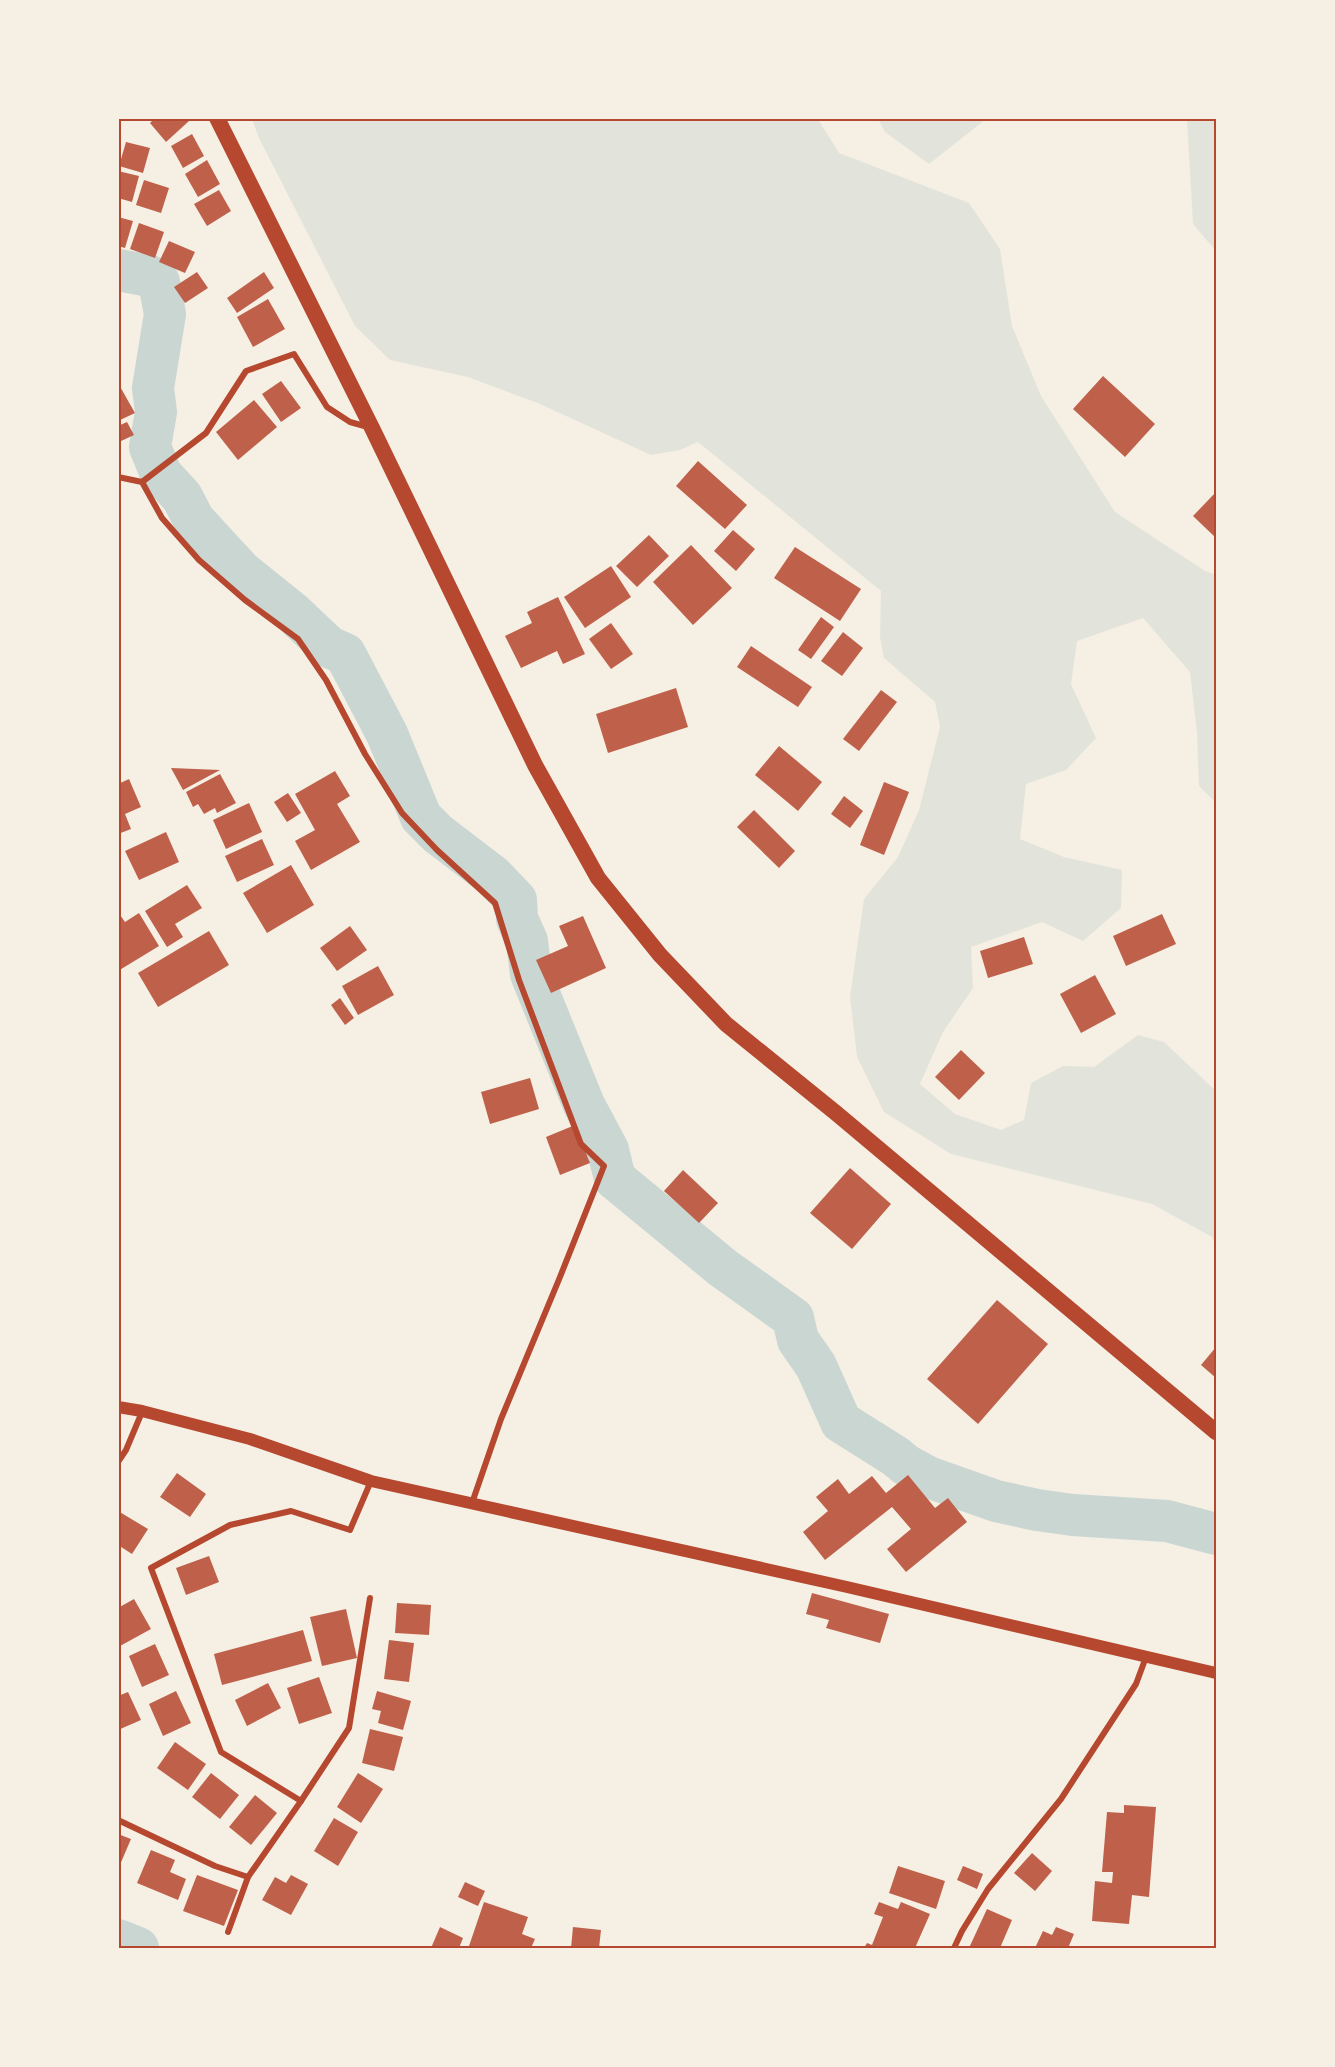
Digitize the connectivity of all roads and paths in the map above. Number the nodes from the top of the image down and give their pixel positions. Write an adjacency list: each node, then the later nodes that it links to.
1 (217, 118): 2 (highway)
2 (372, 428): 4 (street); 7 (highway)
3 (118, 477): 4 (street)
4 (142, 482): 10 (street)
5 (118, 1407): 6 (main road)
6 (142, 1411): 8 (street); 9 (main road)
7 (1216, 1432)
8 (118, 1462)
9 (371, 1481): 10 (main road); 14 (street)
10 (472, 1503): 12 (main road)
11 (370, 1598): 14 (street)
12 (1146, 1656): 13 (main road); 18 (street)
13 (1216, 1673)
14 (301, 1801): 16 (street)
15 (118, 1820): 16 (street)
16 (248, 1877): 17 (street)
17 (228, 1932)
18 (954, 1948)

